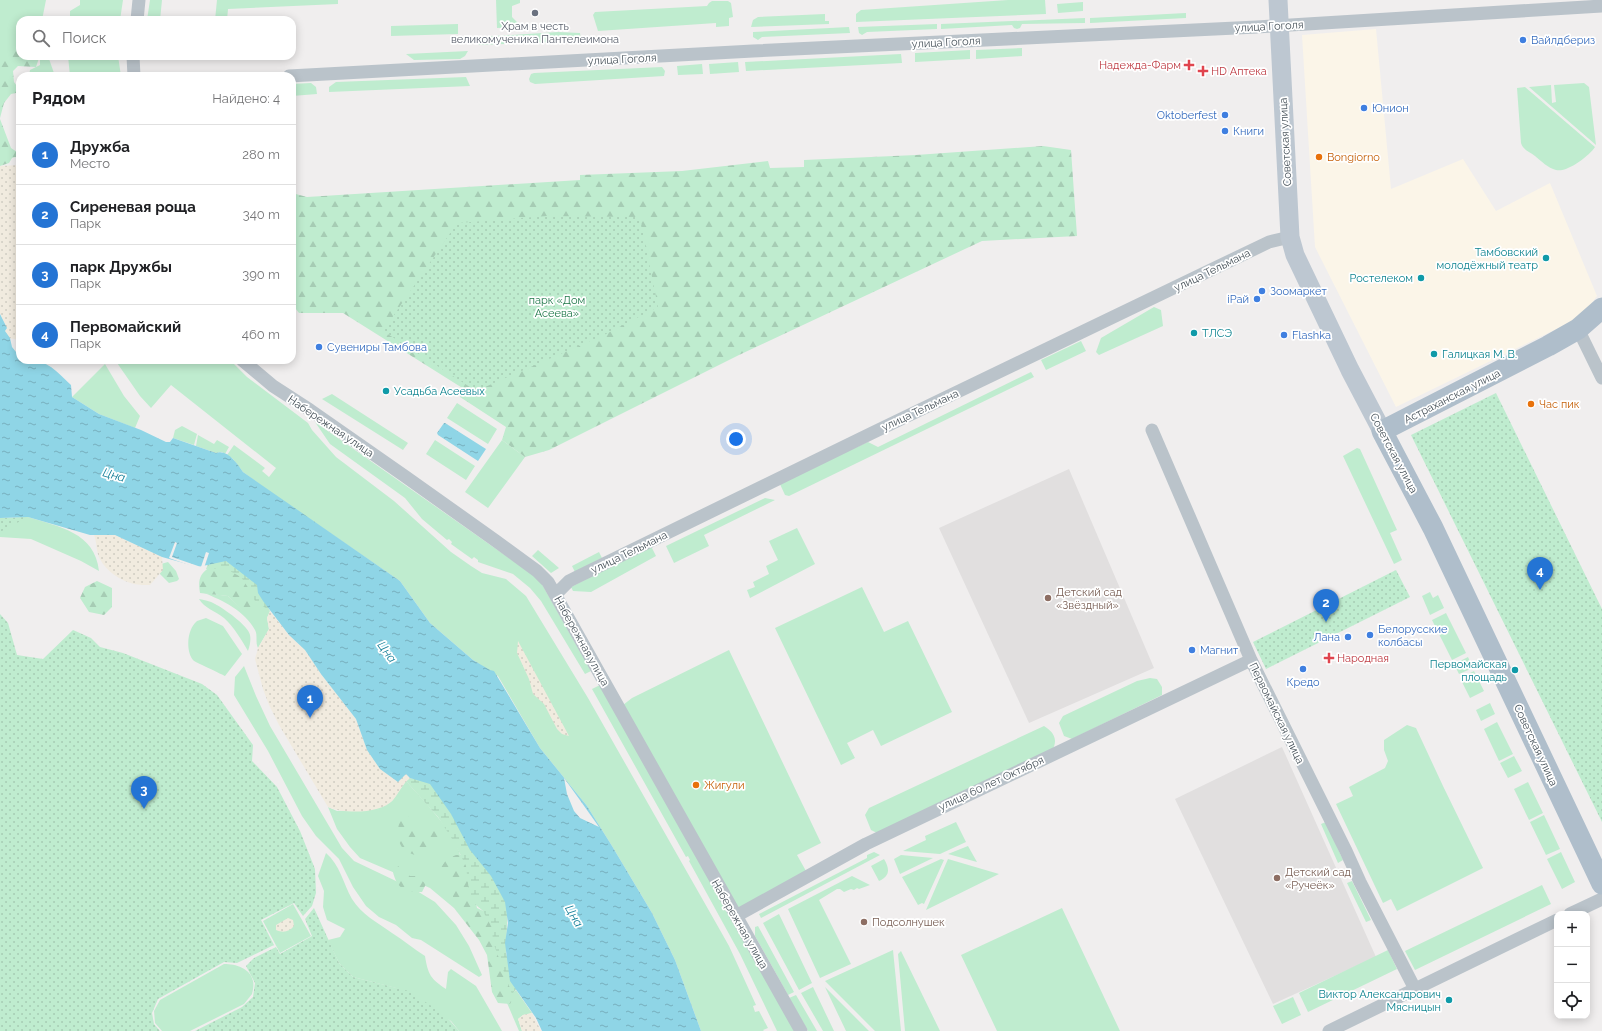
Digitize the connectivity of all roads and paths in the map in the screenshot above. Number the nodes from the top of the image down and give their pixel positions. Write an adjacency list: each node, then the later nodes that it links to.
1 (139, 0): 4 (street)
2 (1278, 0): 5 (main road, Советская улица)
3 (1602, 6): 5 (street, улица Гоголя)
4 (137, 16)
5 (1280, 25): 8 (street, улица Гоголя); 9 (main road, Советская улица)
6 (133, 60): 7 (street)
7 (134, 72)
8 (296, 76)
9 (1290, 237): 15 (main road, Советская улица); 16 (street, улица Тельмана)
10 (1602, 308): 11 (main road, Астраханская улица)
11 (1578, 329): 13 (street); 15 (main road, Астраханская улица)
12 (247, 364): 16 (street, Набережная улица)
13 (1602, 378)
14 (1152, 430): 17 (street, Первомайская улица)
15 (1382, 431): 18 (main road, Советская улица)
16 (556, 594): 21 (street, Набережная улица)
17 (1251, 660): 21 (street, улица 60 лет Октября); 23 (street, Первомайская улица)
18 (1602, 884)
19 (1602, 899): 20 (street)
20 (1576, 911)
21 (736, 916): 24 (street, Набережная улица)
22 (1554, 921): 23 (street)
23 (1415, 989): 25 (street)
24 (801, 1031)
25 (1329, 1031)

